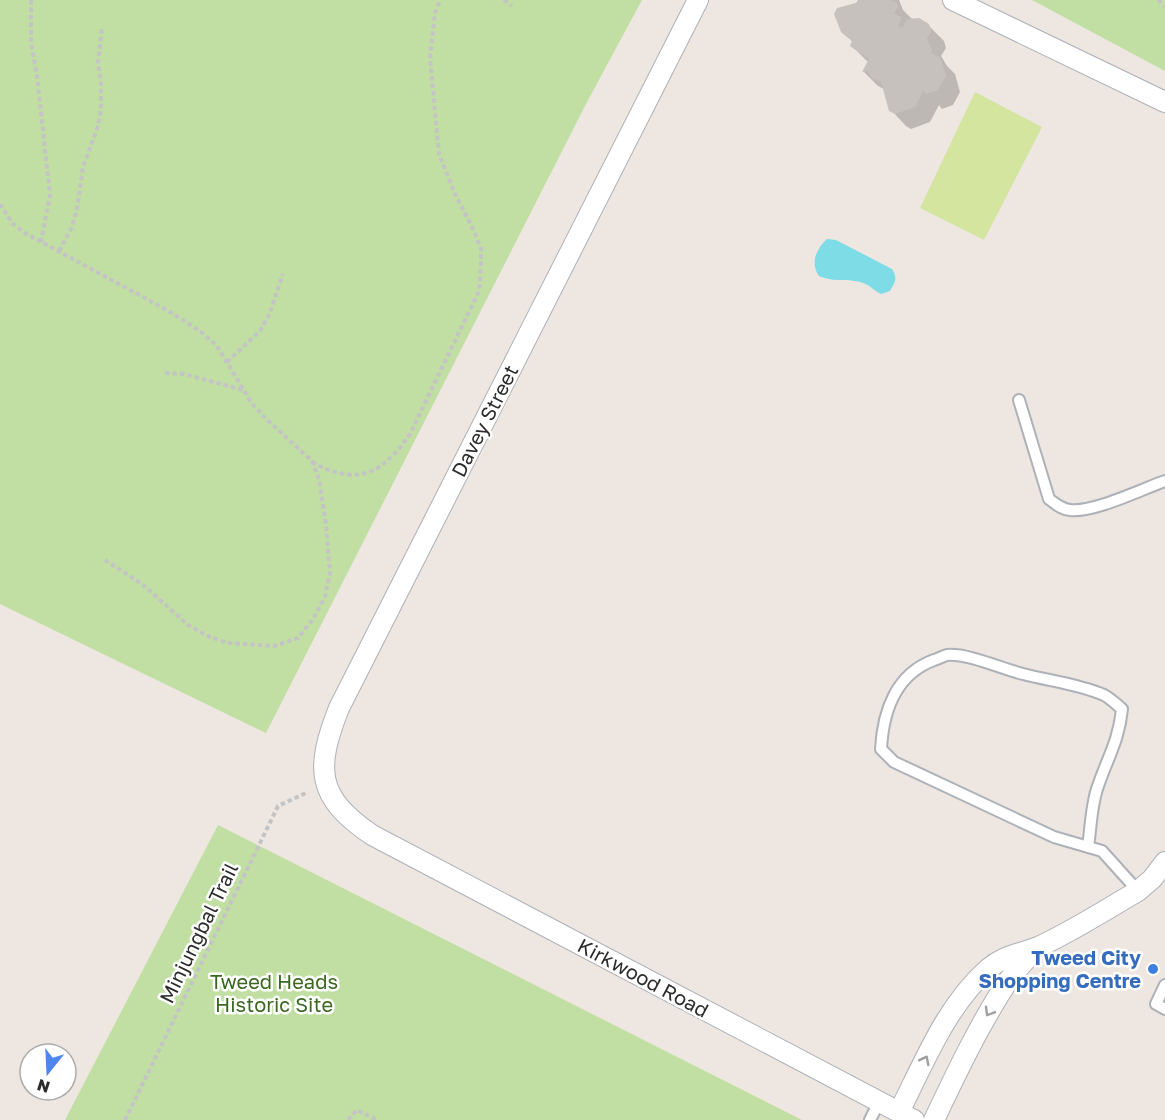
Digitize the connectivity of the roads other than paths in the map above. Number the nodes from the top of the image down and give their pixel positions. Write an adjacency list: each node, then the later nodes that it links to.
1 (698, 0): 6 (street, Davey Street)
2 (953, 0): 3 (street)
3 (1165, 102)
4 (1018, 400): 5 (lane)
5 (1165, 481)
6 (372, 836): 13 (street, Kirkwood Road)
7 (1088, 847): 7 (lane); 9 (lane)
8 (1165, 862): 9 (street)
9 (1138, 891): 10 (street)
10 (1036, 948): 14 (street, one-way to 10); 16 (street, one-way to 16)
11 (1165, 985): 12 (lane)
12 (1165, 1009)
13 (879, 1102): 14 (street, Kirkwood Road); 15 (lane)
14 (906, 1116)
15 (870, 1120)
16 (934, 1120)

